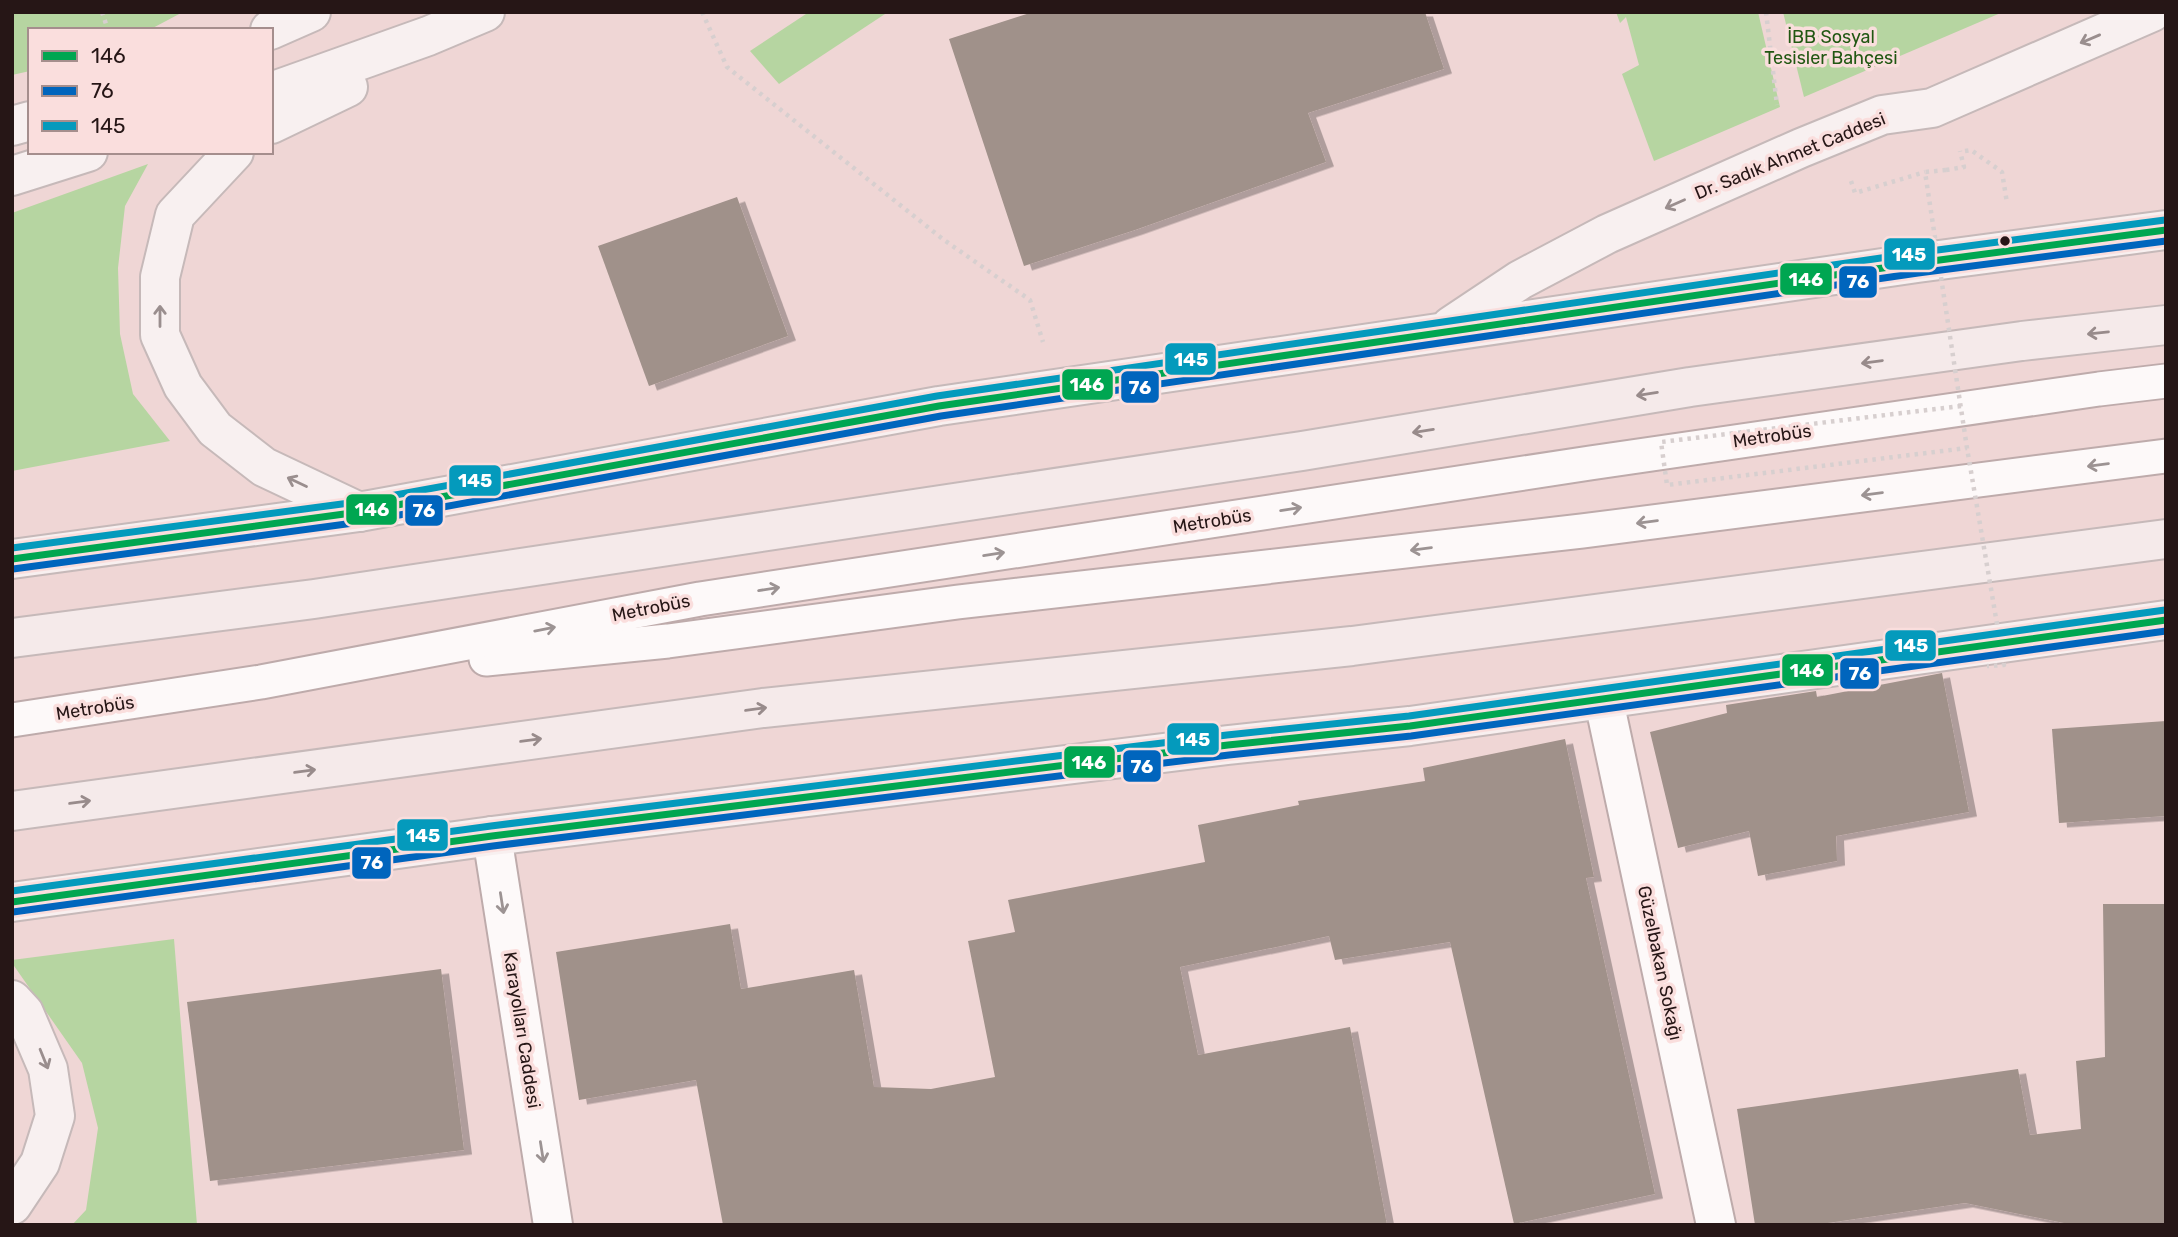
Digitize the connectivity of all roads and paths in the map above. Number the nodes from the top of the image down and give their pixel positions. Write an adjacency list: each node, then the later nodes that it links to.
1 (311, 12): 6 (main road)
2 (485, 12): 7 (main road)
3 (702, 12): 22 (path)
4 (1766, 12): 9 (path)
5 (2152, 12): 21 (main road, Dr. Sadık Ahmet Caddesi, one-way to 21)
6 (273, 29)
7 (428, 36): 8 (main road); 10 (main road)
8 (273, 91)
9 (1777, 107)
10 (273, 123)
11 (1952, 149): 12 (path)
12 (1961, 151): 15 (path, bridge); 19 (path)
13 (82, 154): 16 (main road)
14 (232, 154): 27 (main road, one-way to 14)
15 (1926, 172): 17 (path); 24 (path, bridge)
16 (12, 176)
17 (1851, 178)
18 (2166, 230): 19 (main road)
19 (2014, 250): 21 (main road)
20 (2166, 325): 31 (highway, one-way to 31)
21 (1443, 332): 27 (main road)
22 (1045, 348)
23 (2166, 381): 33 (lane, Metrobüs, one-way to 23)
24 (1961, 405): 25 (path, bridge); 25 (path, bridge)
25 (1968, 448): 32 (path, bridge)
26 (2166, 456): 33 (lane, Metrobüs, one-way to 33)
27 (359, 512): 29 (main road)
28 (2166, 539): 36 (highway, one-way to 28)
29 (12, 559)
30 (2166, 620): 34 (main road)
31 (12, 638)
32 (1987, 666)
33 (261, 682): 35 (lane, Metrobüs)
34 (1604, 701): 37 (main road); 42 (street, Güzelbakan Sokağı)
35 (12, 720)
36 (12, 811)
37 (492, 836): 38 (main road); 41 (street, Karayolları Caddesi, one-way to 41)
38 (12, 902)
39 (12, 1000): 40 (main road, one-way to 40)
40 (12, 1205)
41 (553, 1225)
42 (1716, 1225)

